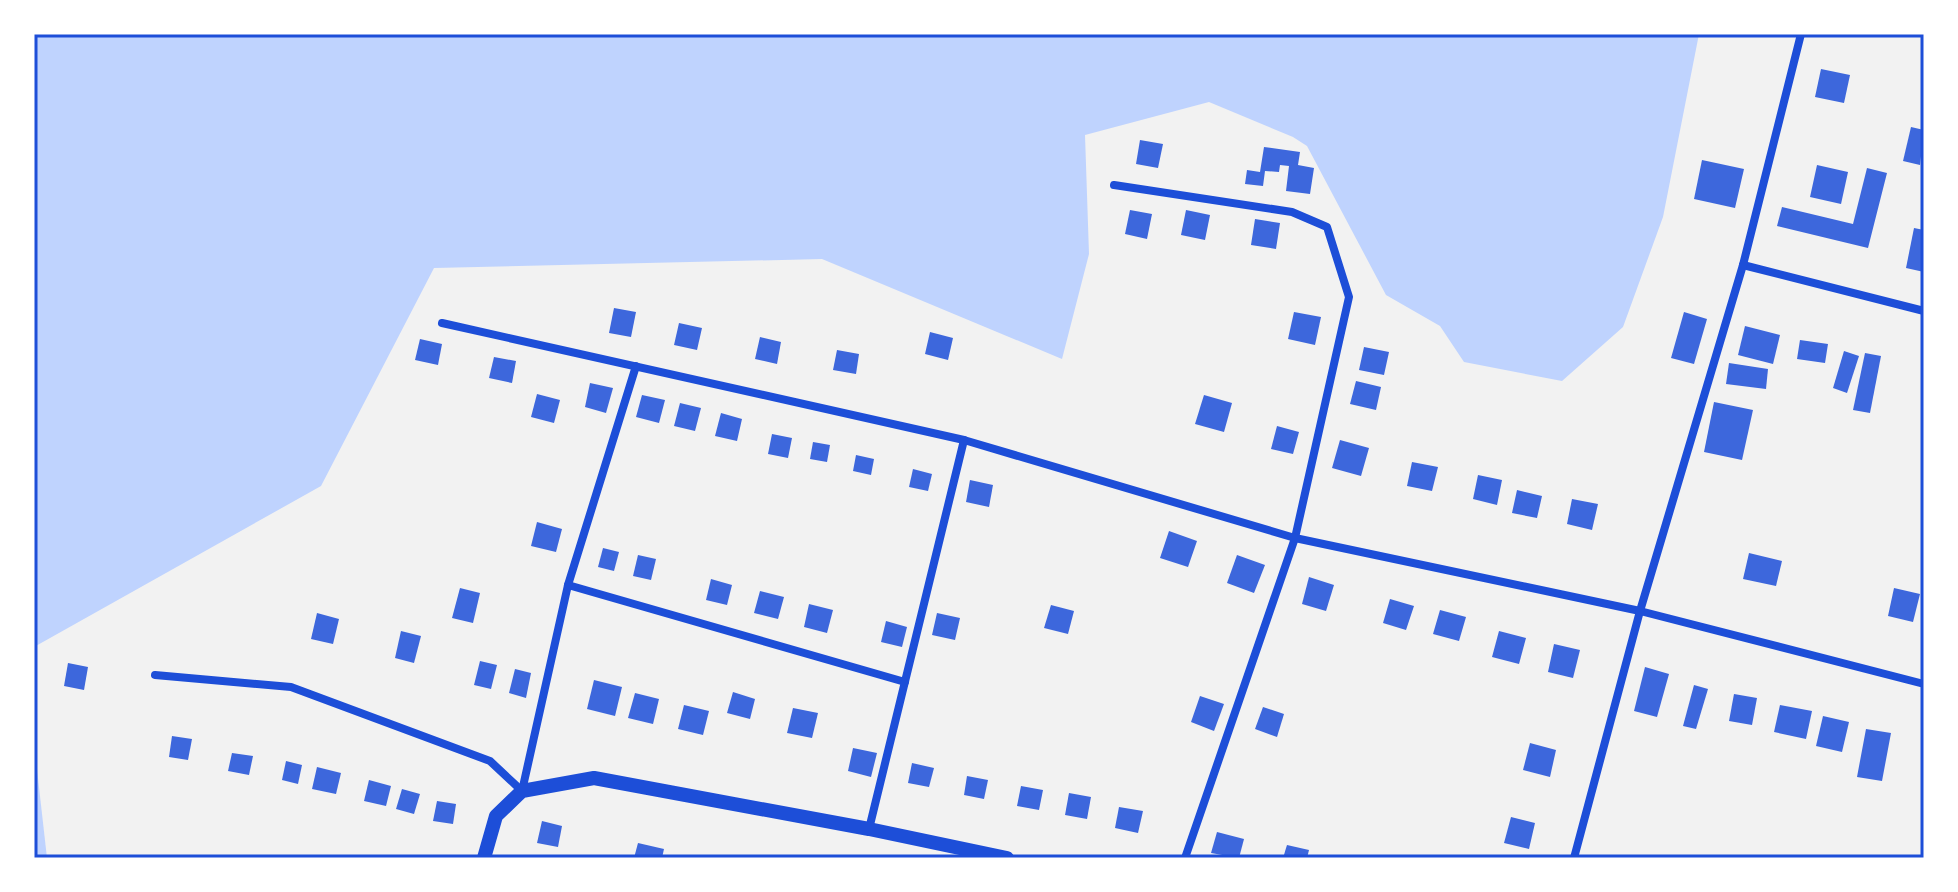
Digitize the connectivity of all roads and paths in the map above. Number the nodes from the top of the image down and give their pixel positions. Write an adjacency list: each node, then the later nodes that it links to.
1 (1801, 34): 3 (street)
2 (1114, 185): 8 (street)
3 (1743, 265): 4 (street); 10 (street)
4 (1924, 311)
5 (442, 323): 6 (street)
6 (636, 366): 7 (street); 9 (street)
7 (964, 440): 8 (street); 12 (street)
8 (1295, 538): 10 (street); 18 (street)
9 (568, 585): 12 (street); 14 (street)
10 (1640, 611): 13 (street); 19 (street)
11 (155, 675): 14 (street)
12 (905, 682): 15 (street)
13 (1924, 684)
14 (522, 791): 15 (main road); 16 (main road)
15 (869, 829): 17 (main road)
16 (484, 858)
17 (1007, 858)
18 (1185, 858)
19 (1574, 858)

